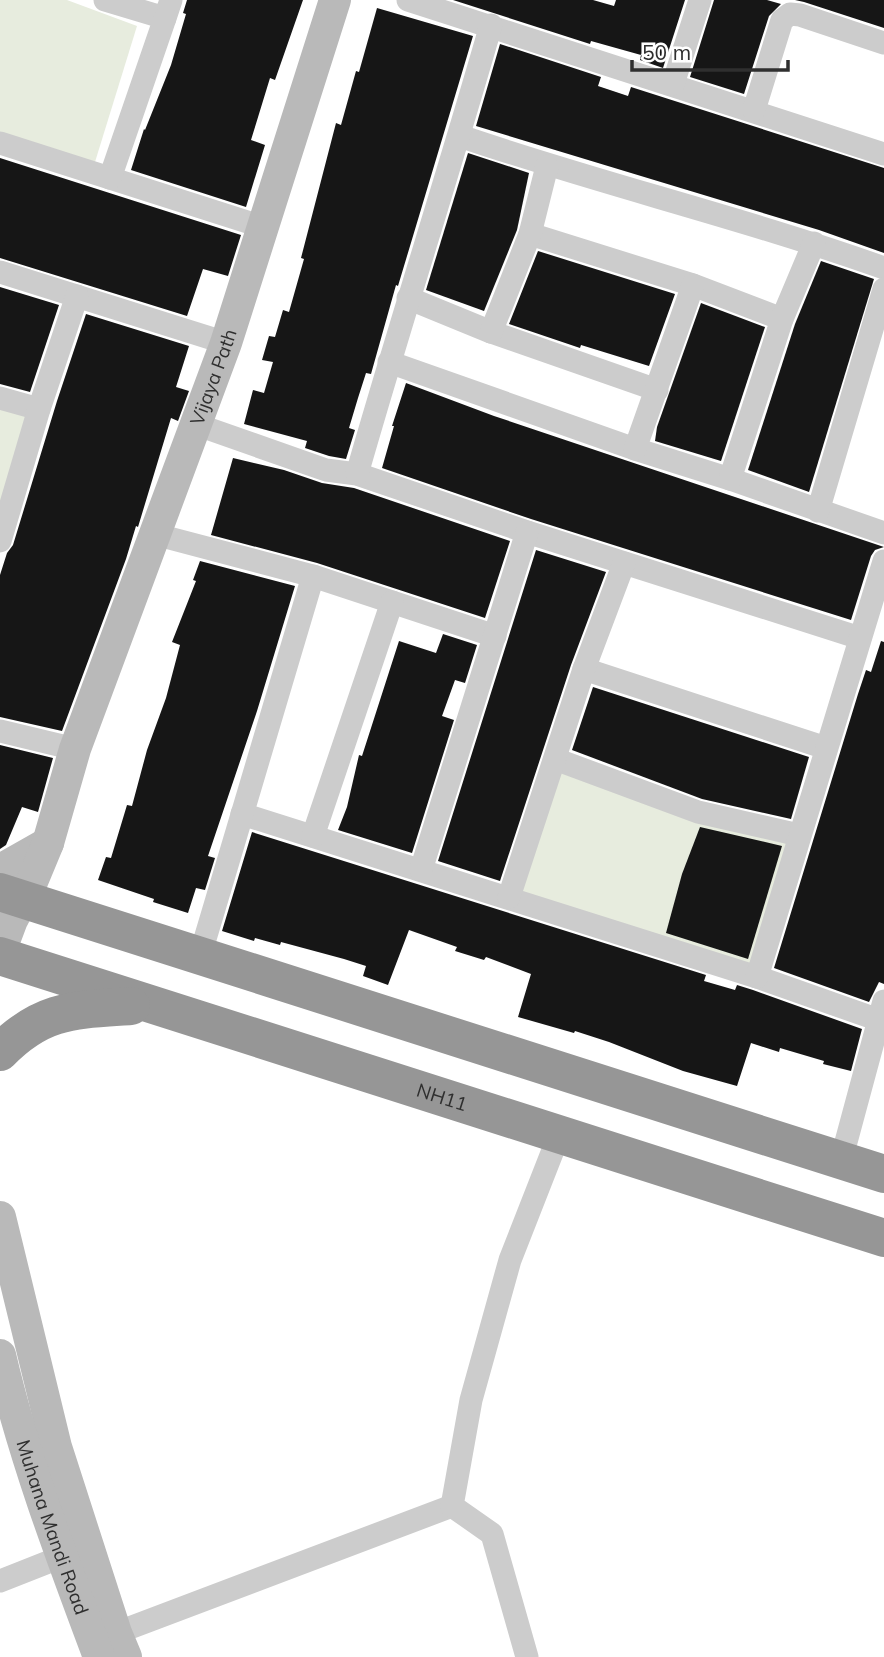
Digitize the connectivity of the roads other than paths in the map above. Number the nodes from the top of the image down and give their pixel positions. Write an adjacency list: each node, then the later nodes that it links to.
1 (105, 0): 5 (street)
2 (335, 0): 15 (street, Vijaya Path)
3 (408, 0): 6 (street)
4 (700, 0): 8 (street)
5 (168, 9): 14 (street)
6 (491, 25): 8 (street); 10 (street)
7 (884, 43): 9 (street)
8 (673, 84): 9 (street)
9 (754, 110): 12 (street)
10 (460, 136): 13 (street); 23 (street)
11 (0, 143): 14 (street)
12 (884, 154)
13 (547, 166): 16 (street); 17 (street)
14 (110, 177): 15 (street)
15 (263, 227): 26 (street, Vijaya Path)
16 (530, 234): 20 (street); 25 (street)
17 (814, 243): 18 (street); 24 (street)
18 (884, 268)
19 (0, 272): 22 (street)
20 (693, 285): 24 (street); 28 (street)
21 (884, 289): 35 (street)
22 (77, 296): 26 (street); 30 (street)
23 (408, 298): 25 (street); 27 (street)
24 (782, 319): 34 (street)
25 (491, 332): 28 (street)
26 (226, 343): 31 (street, Vijaya Path)
27 (389, 362): 32 (street); 33 (street)
28 (657, 390): 32 (street)
29 (0, 398): 30 (street)
30 (39, 410): 39 (street)
31 (195, 424): 33 (street); 38 (street, Vijaya Path)
32 (635, 449): 34 (street)
33 (357, 474): 36 (street)
34 (730, 479): 35 (street)
35 (818, 511): 37 (street)
36 (527, 532): 41 (street); 44 (street)
37 (884, 533)
38 (154, 534): 42 (street); 49 (street, Vijaya Path)
39 (0, 541)
40 (884, 561): 45 (street)
41 (624, 563): 45 (street); 46 (street)
42 (313, 576): 43 (street); 51 (street)
43 (392, 602): 44 (street); 53 (street)
44 (495, 636): 54 (street)
45 (860, 638): 48 (street)
46 (584, 669): 48 (street); 50 (street)
47 (0, 731): 49 (street)
48 (826, 748): 52 (street)
49 (75, 749): 55 (street, Vijaya Path)
50 (555, 759): 52 (street); 56 (street)
51 (242, 814): 53 (street); 57 (street)
52 (799, 835): 59 (street)
53 (313, 836): 54 (street)
54 (421, 870): 56 (street)
55 (11, 884): 57 (street); 58 (street, Vijaya Path); 66 (highway)
56 (509, 897): 59 (street)
57 (205, 939): 64 (street)
58 (0, 954): 60 (highway, NH11)
59 (757, 977): 61 (street)
60 (150, 1005): 62 (highway); 63 (highway, NH11)
61 (881, 1011): 64 (street)
62 (0, 1052)
63 (559, 1135): 68 (highway, NH11); 70 (street)
64 (846, 1142): 65 (street)
65 (884, 1154)
66 (884, 1174)
67 (0, 1217): 73 (street)
68 (884, 1238)
69 (0, 1354): 71 (street, Muhana Mandi Road)
70 (453, 1506): 73 (street); 74 (street)
71 (61, 1557): 72 (street); 73 (street, Muhana Mandi Road)
72 (0, 1581)
73 (109, 1647)
74 (527, 1657)

